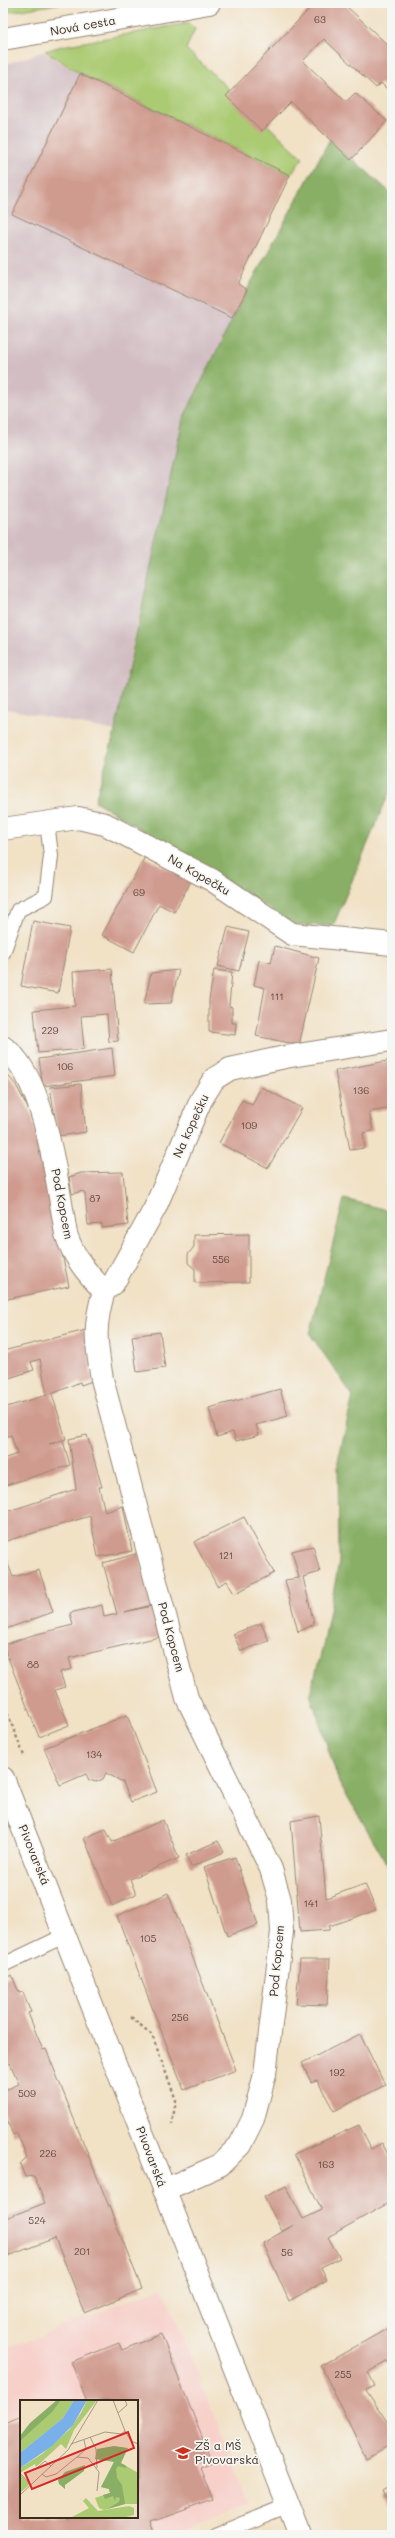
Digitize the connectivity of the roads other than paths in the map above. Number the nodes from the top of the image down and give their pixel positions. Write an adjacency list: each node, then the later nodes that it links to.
1 (209, 3): 2 (street, Nová cesta)
2 (3, 39)
3 (47, 821): 4 (street, Na Kopečku); 5 (street, Na Kopečku); 6 (lane)
4 (3, 829)
5 (392, 944)
6 (3, 953)
7 (392, 1040): 9 (street, Na kopečku)
8 (3, 1047): 9 (street, Pod Kopcem)
9 (104, 1291): 13 (street, Pod Kopcem)
10 (3, 1778): 11 (street, Pivovarská)
11 (66, 1935): 12 (lane); 13 (street, Pivovarská)
12 (3, 1965)
13 (164, 2190): 14 (street, Pivovarská)
14 (289, 2505): 15 (lane); 16 (street, Pivovarská)
15 (215, 2535)
16 (300, 2535)

